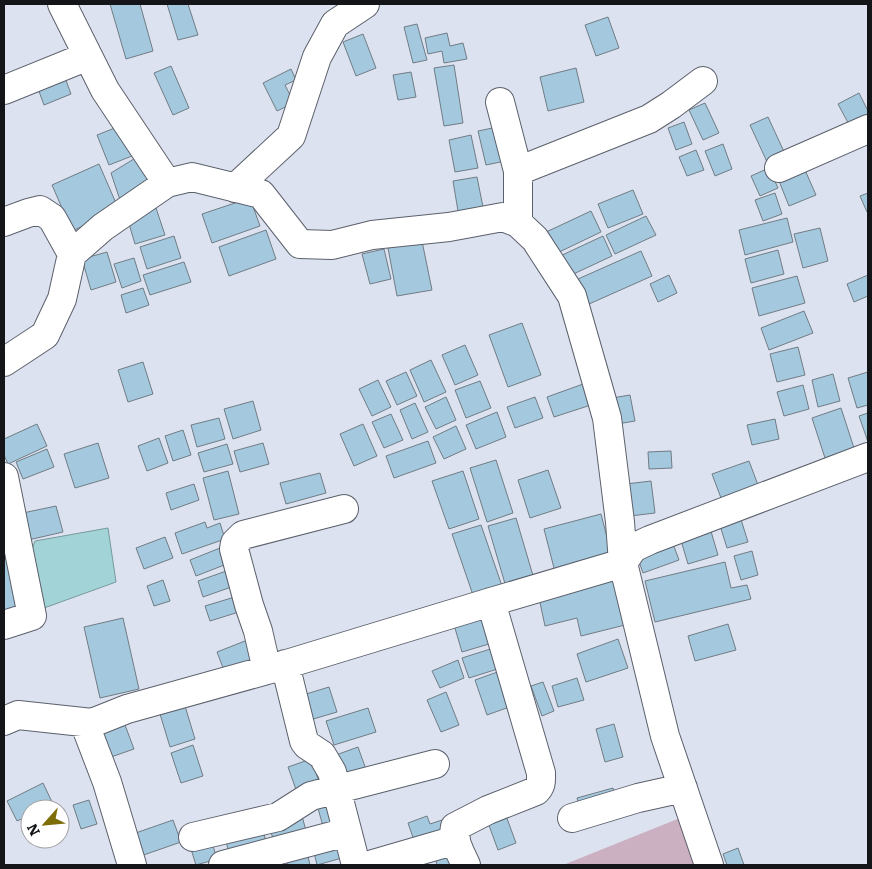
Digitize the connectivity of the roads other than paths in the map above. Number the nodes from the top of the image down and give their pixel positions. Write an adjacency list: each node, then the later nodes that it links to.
1 (62, 4): 3 (street)
2 (365, 4): 11 (street)
3 (88, 56): 5 (street); 10 (street)
4 (703, 81): 9 (street)
5 (4, 90)
6 (500, 102): 9 (street)
7 (868, 129): 8 (street)
8 (779, 168)
9 (518, 172): 13 (street)
10 (168, 183): 11 (street); 14 (street)
11 (235, 188): 13 (street)
12 (4, 222): 14 (street)
13 (518, 222): 20 (street)
14 (72, 254): 15 (street)
15 (4, 362)
16 (868, 457): 20 (street)
17 (4, 478): 19 (street)
18 (344, 509): 23 (street)
19 (7, 516): 22 (street)
20 (623, 563): 21 (street); 27 (street)
21 (491, 602): 23 (street); 32 (street)
22 (4, 625)
23 (276, 667): 25 (street); 28 (street)
24 (4, 721): 25 (street)
25 (84, 722): 33 (street)
26 (435, 764): 28 (street)
27 (683, 788): 29 (street); 38 (street)
28 (337, 790): 30 (street); 31 (street)
29 (572, 818)
30 (348, 832): 34 (street); 35 (street)
31 (193, 837)
32 (456, 840): 36 (street); 37 (street)
33 (132, 865)
34 (223, 865)
35 (356, 865)
36 (370, 865)
37 (466, 865)
38 (709, 865)

